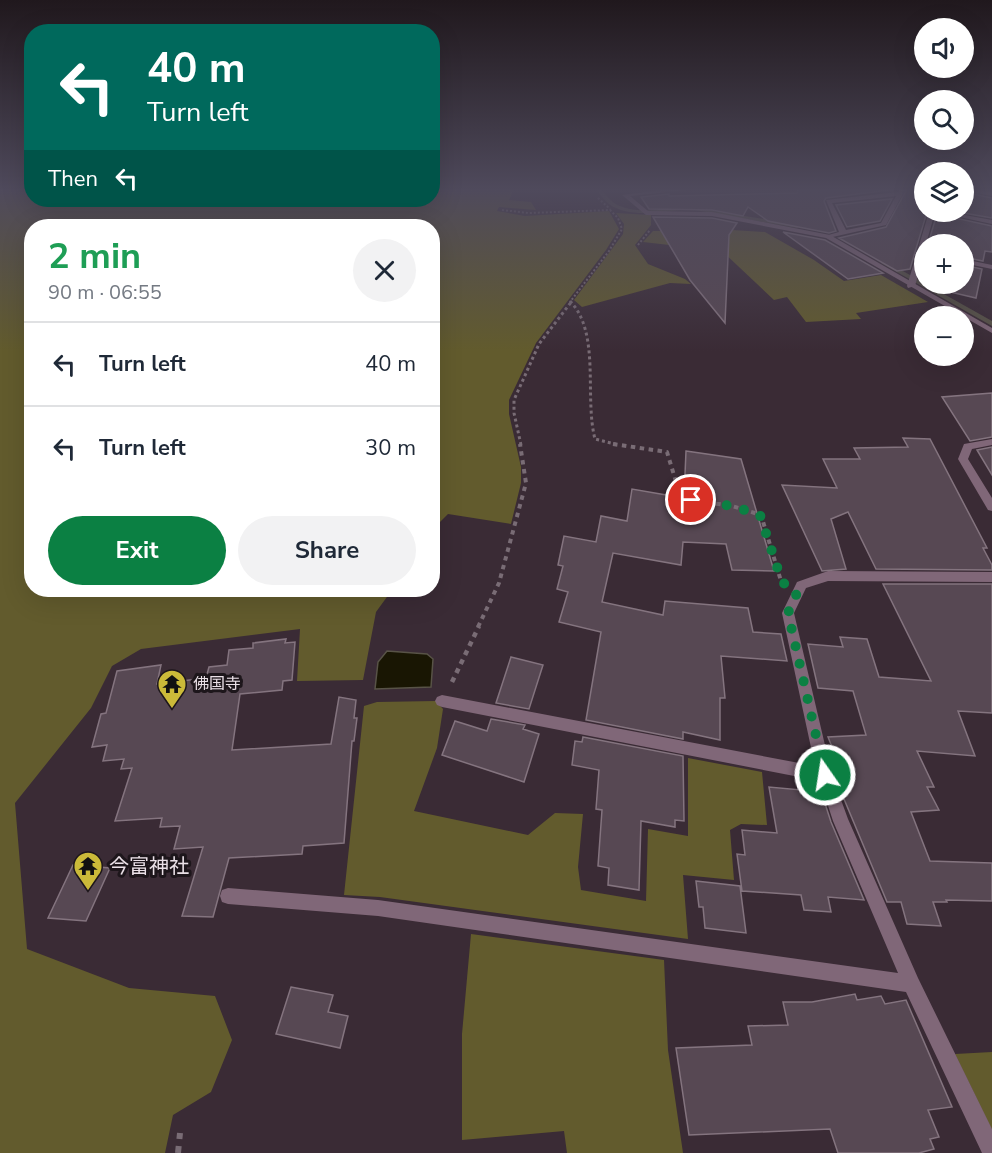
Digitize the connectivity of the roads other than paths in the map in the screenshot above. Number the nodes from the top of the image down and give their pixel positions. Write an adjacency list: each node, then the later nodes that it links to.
1 (850, 243): 5 (street)
2 (974, 263): 3 (street)
3 (992, 267)
4 (914, 276): 5 (street)
5 (912, 282): 6 (street)
6 (992, 331)
7 (992, 442): 8 (street)
8 (992, 507)
9 (992, 577): 11 (street)
10 (442, 701): 11 (street)
11 (825, 775): 13 (street)
12 (228, 896): 13 (street)
13 (912, 984): 14 (street)
14 (992, 1151)

